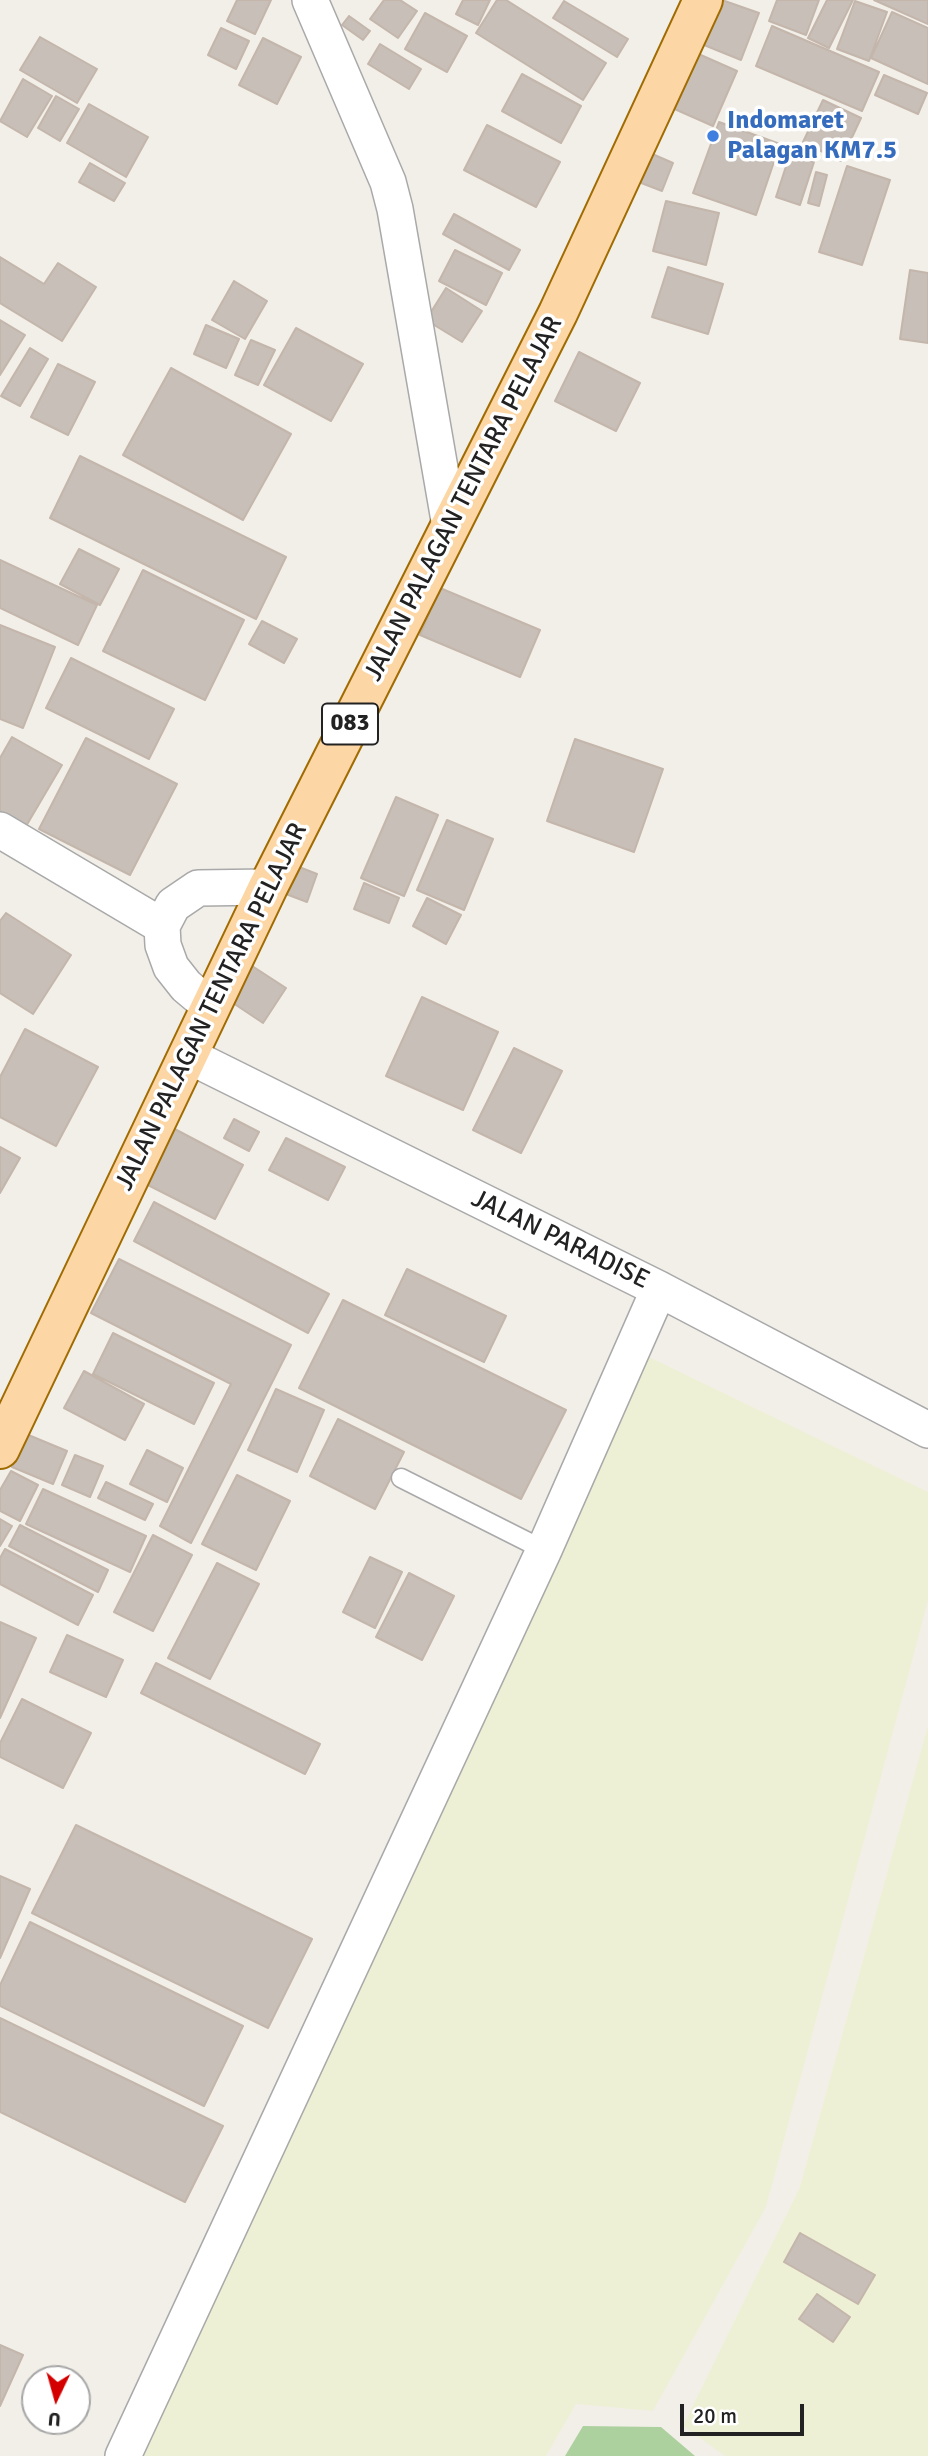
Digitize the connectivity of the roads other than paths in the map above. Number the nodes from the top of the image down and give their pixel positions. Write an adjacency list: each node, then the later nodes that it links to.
1 (310, 0): 3 (street)
2 (703, 0): 3 (main road, JALAN PALAGAN TENTARA PELAJAR / 083)
3 (450, 526): 5 (main road, JALAN PALAGAN TENTARA PELAJAR / 083)
4 (0, 830): 6 (street)
5 (268, 887): 6 (street); 7 (main road, JALAN PALAGAN TENTARA PELAJAR / 083)
6 (162, 926): 7 (street)
7 (211, 1007): 8 (main road, JALAN PALAGAN TENTARA PELAJAR / 083)
8 (189, 1056): 9 (street, JALAN PARADISE); 11 (main road, JALAN PALAGAN TENTARA PELAJAR / 083)
9 (659, 1289): 10 (street, JALAN PARADISE); 13 (street)
10 (928, 1430)
11 (0, 1449)
12 (401, 1478): 13 (lane)
13 (544, 1550): 14 (street)
14 (123, 2456)

